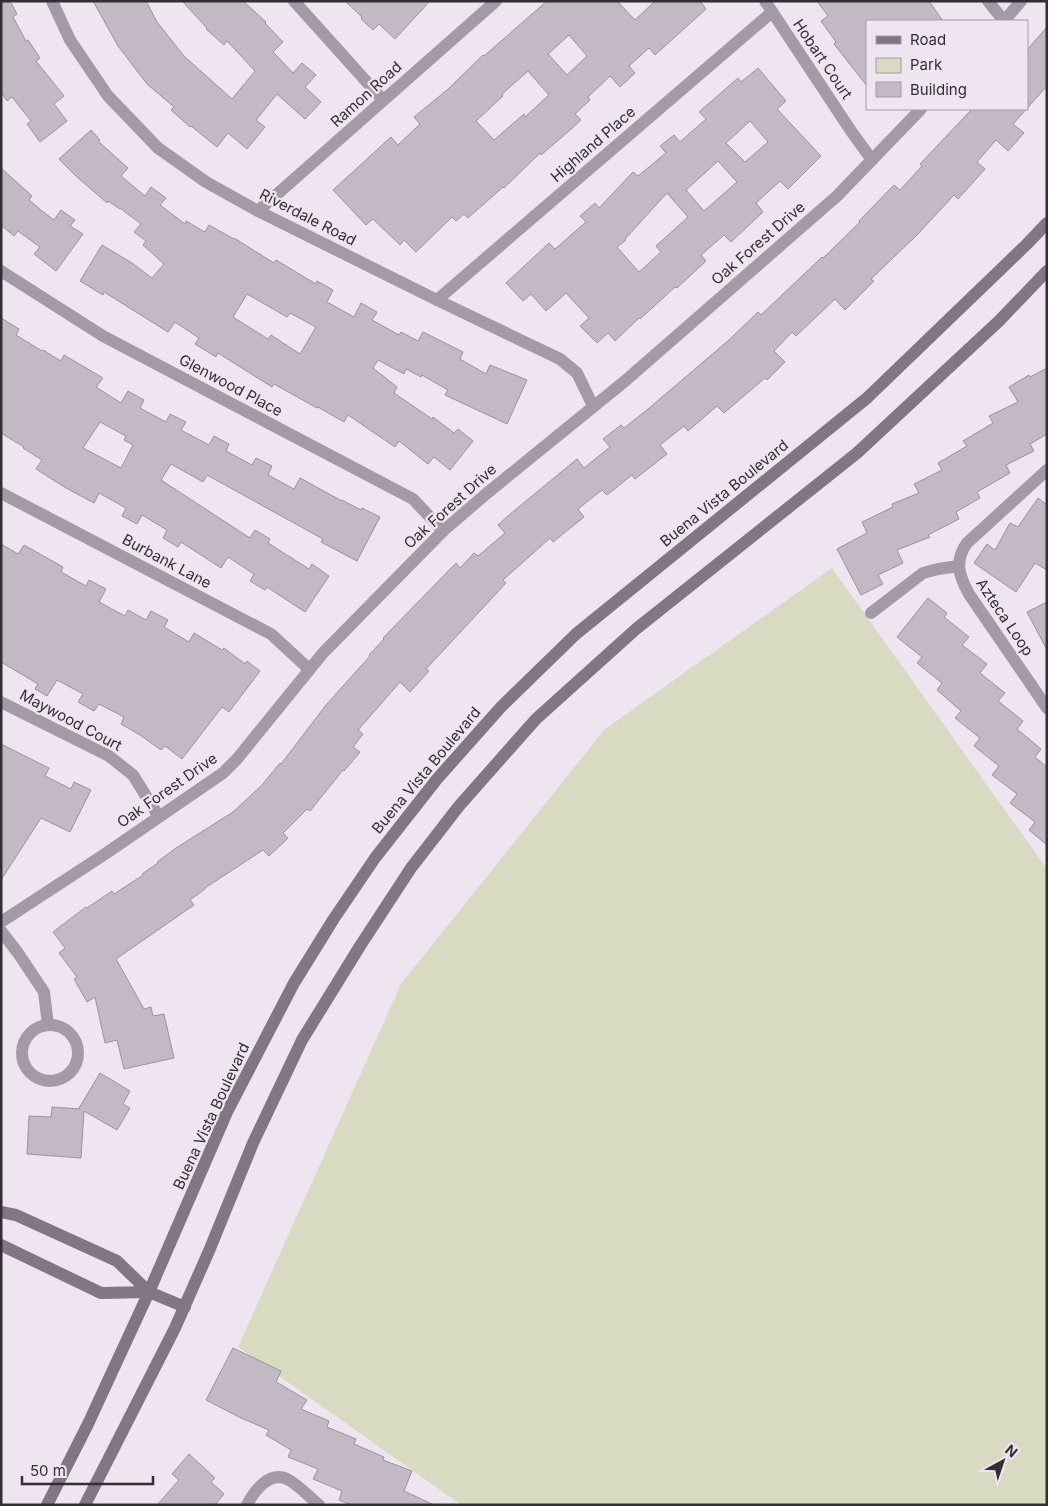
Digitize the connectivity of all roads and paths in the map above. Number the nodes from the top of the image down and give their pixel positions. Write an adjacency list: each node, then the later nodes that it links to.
1 (52, 1): 12 (street, Riverdale Road)
2 (294, 1): 9 (street)
3 (496, 1): 9 (street, Ramon Road)
4 (988, 1): 7 (street)
5 (1021, 1): 8 (street)
6 (768, 7): 11 (street, Hobart Court); 16 (street, Highland Place)
7 (1003, 20)
8 (1005, 20)
9 (383, 100): 12 (street, Ramon Road)
10 (920, 110): 11 (street, Oak Forest Drive)
11 (872, 160): 17 (street, Oak Forest Drive)
12 (258, 211): 16 (street, Riverdale Road)
13 (1047, 223): 32 (main road, Buena Vista Boulevard)
14 (1, 271): 20 (street, Glenwood Place)
15 (1047, 271): 33 (main road)
16 (437, 300): 17 (street, Riverdale Road)
17 (593, 406): 20 (street, Oak Forest Drive)
18 (1047, 470): 21 (street)
19 (1, 493): 23 (street, Burbank Lane)
20 (443, 531): 23 (street, Oak Forest Drive)
21 (959, 566): 22 (street); 25 (street, Azteca Loop)
22 (872, 613)
23 (309, 669): 26 (street, Oak Forest Drive)
24 (1, 702): 26 (street, Maywood Court)
25 (1046, 704)
26 (159, 817): 27 (street, Oak Forest Drive)
27 (1, 922)
28 (1, 931): 29 (street)
29 (48, 1025): 29 (street)
30 (1, 1212): 32 (main road)
31 (1, 1245): 32 (main road)
32 (149, 1292): 33 (main road); 34 (main road, Buena Vista Boulevard)
33 (185, 1307): 35 (main road)
34 (47, 1505)
35 (85, 1505)
36 (247, 1505): 37 (street)
37 (319, 1505)

